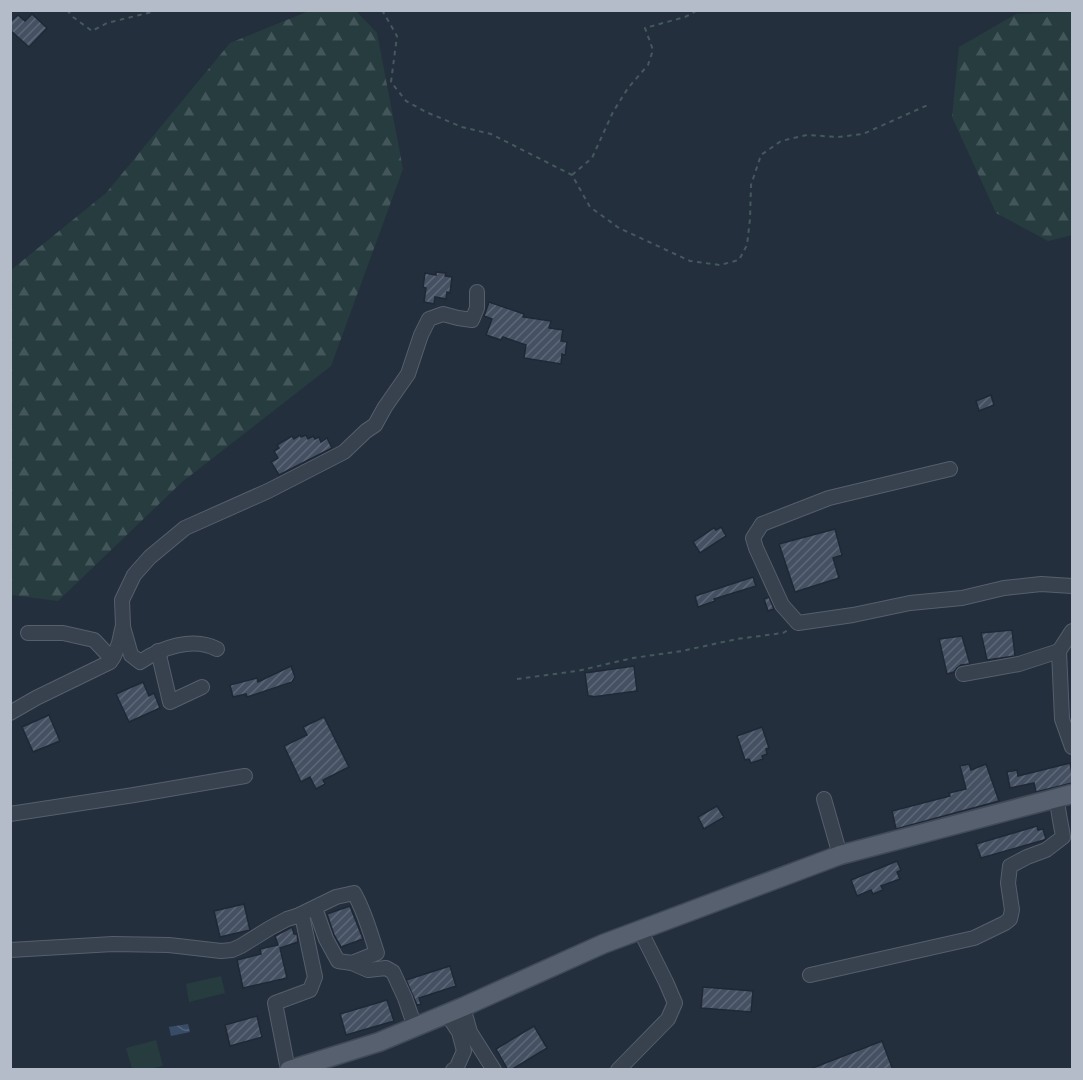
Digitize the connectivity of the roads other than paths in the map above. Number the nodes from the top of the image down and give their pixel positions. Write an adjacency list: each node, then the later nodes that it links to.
1 (477, 292): 4 (street)
2 (950, 469): 3 (street)
3 (1072, 586)
4 (123, 625): 8 (street); 10 (street)
5 (1072, 631): 9 (street)
6 (28, 633): 10 (street)
7 (217, 649): 8 (street)
8 (159, 651): 12 (street)
9 (1059, 651): 11 (street); 14 (street)
10 (112, 659): 13 (street)
11 (963, 674)
12 (202, 687)
13 (10, 713)
14 (1072, 747)
15 (245, 776): 18 (street)
16 (1065, 796): 19 (main road); 25 (street)
17 (824, 799): 19 (street)
18 (10, 814)
19 (840, 855): 22 (main road)
20 (315, 908): 21 (street); 24 (street); 24 (street)
21 (297, 916): 23 (street); 28 (street)
22 (640, 930): 26 (main road); 31 (street)
23 (10, 950)
24 (352, 963): 27 (street)
25 (810, 975)
26 (455, 1010): 27 (main road); 29 (street); 30 (street)
27 (415, 1027): 28 (main road)
28 (289, 1070)
29 (453, 1070)
30 (494, 1070)
31 (618, 1070)

